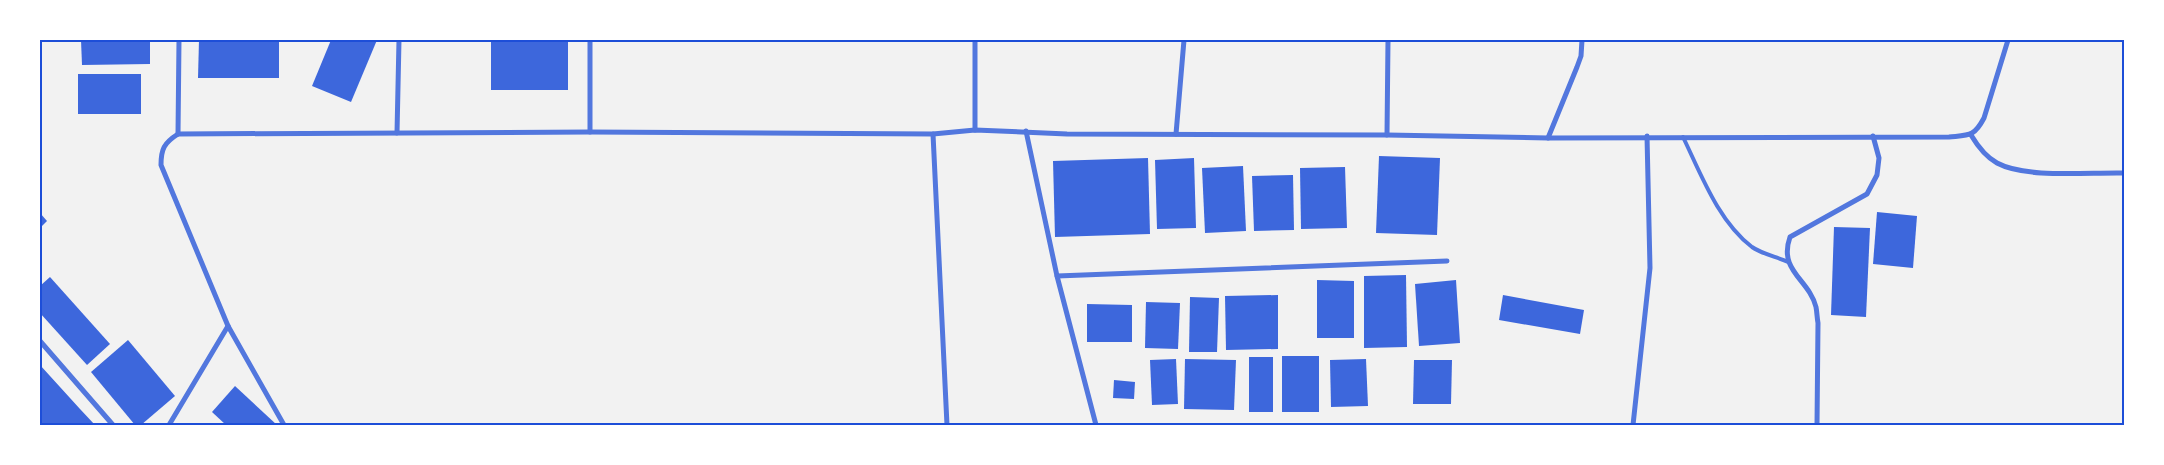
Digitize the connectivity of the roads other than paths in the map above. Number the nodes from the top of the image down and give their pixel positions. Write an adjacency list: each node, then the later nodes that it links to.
1 (179, 40): 13 (street)
2 (400, 40): 12 (street)
3 (590, 40): 11 (street)
4 (975, 40): 9 (street)
5 (1184, 40): 15 (street)
6 (1388, 40): 16 (street)
7 (1582, 40): 21 (street)
8 (2008, 40): 17 (street)
9 (975, 130): 10 (street); 14 (street)
10 (1026, 131): 15 (street); 25 (street)
11 (590, 132): 12 (street); 14 (street)
12 (398, 133): 13 (street)
13 (178, 134): 26 (street)
14 (934, 134): 31 (street)
15 (1176, 134): 16 (street)
16 (1387, 134): 21 (street)
17 (1971, 134): 20 (street); 22 (street)
18 (1647, 136): 19 (street); 21 (street); 33 (street)
19 (1683, 136): 20 (street); 24 (lane)
20 (1873, 136): 24 (street)
21 (1548, 138)
22 (2124, 173)
23 (1447, 261): 25 (street)
24 (1788, 262): 34 (street)
25 (1057, 276): 32 (street)
26 (228, 326): 29 (street); 30 (street)
27 (40, 341): 28 (street)
28 (113, 425)
29 (169, 425)
30 (284, 425)
31 (947, 425)
32 (1096, 425)
33 (1633, 425)
34 (1817, 425)

